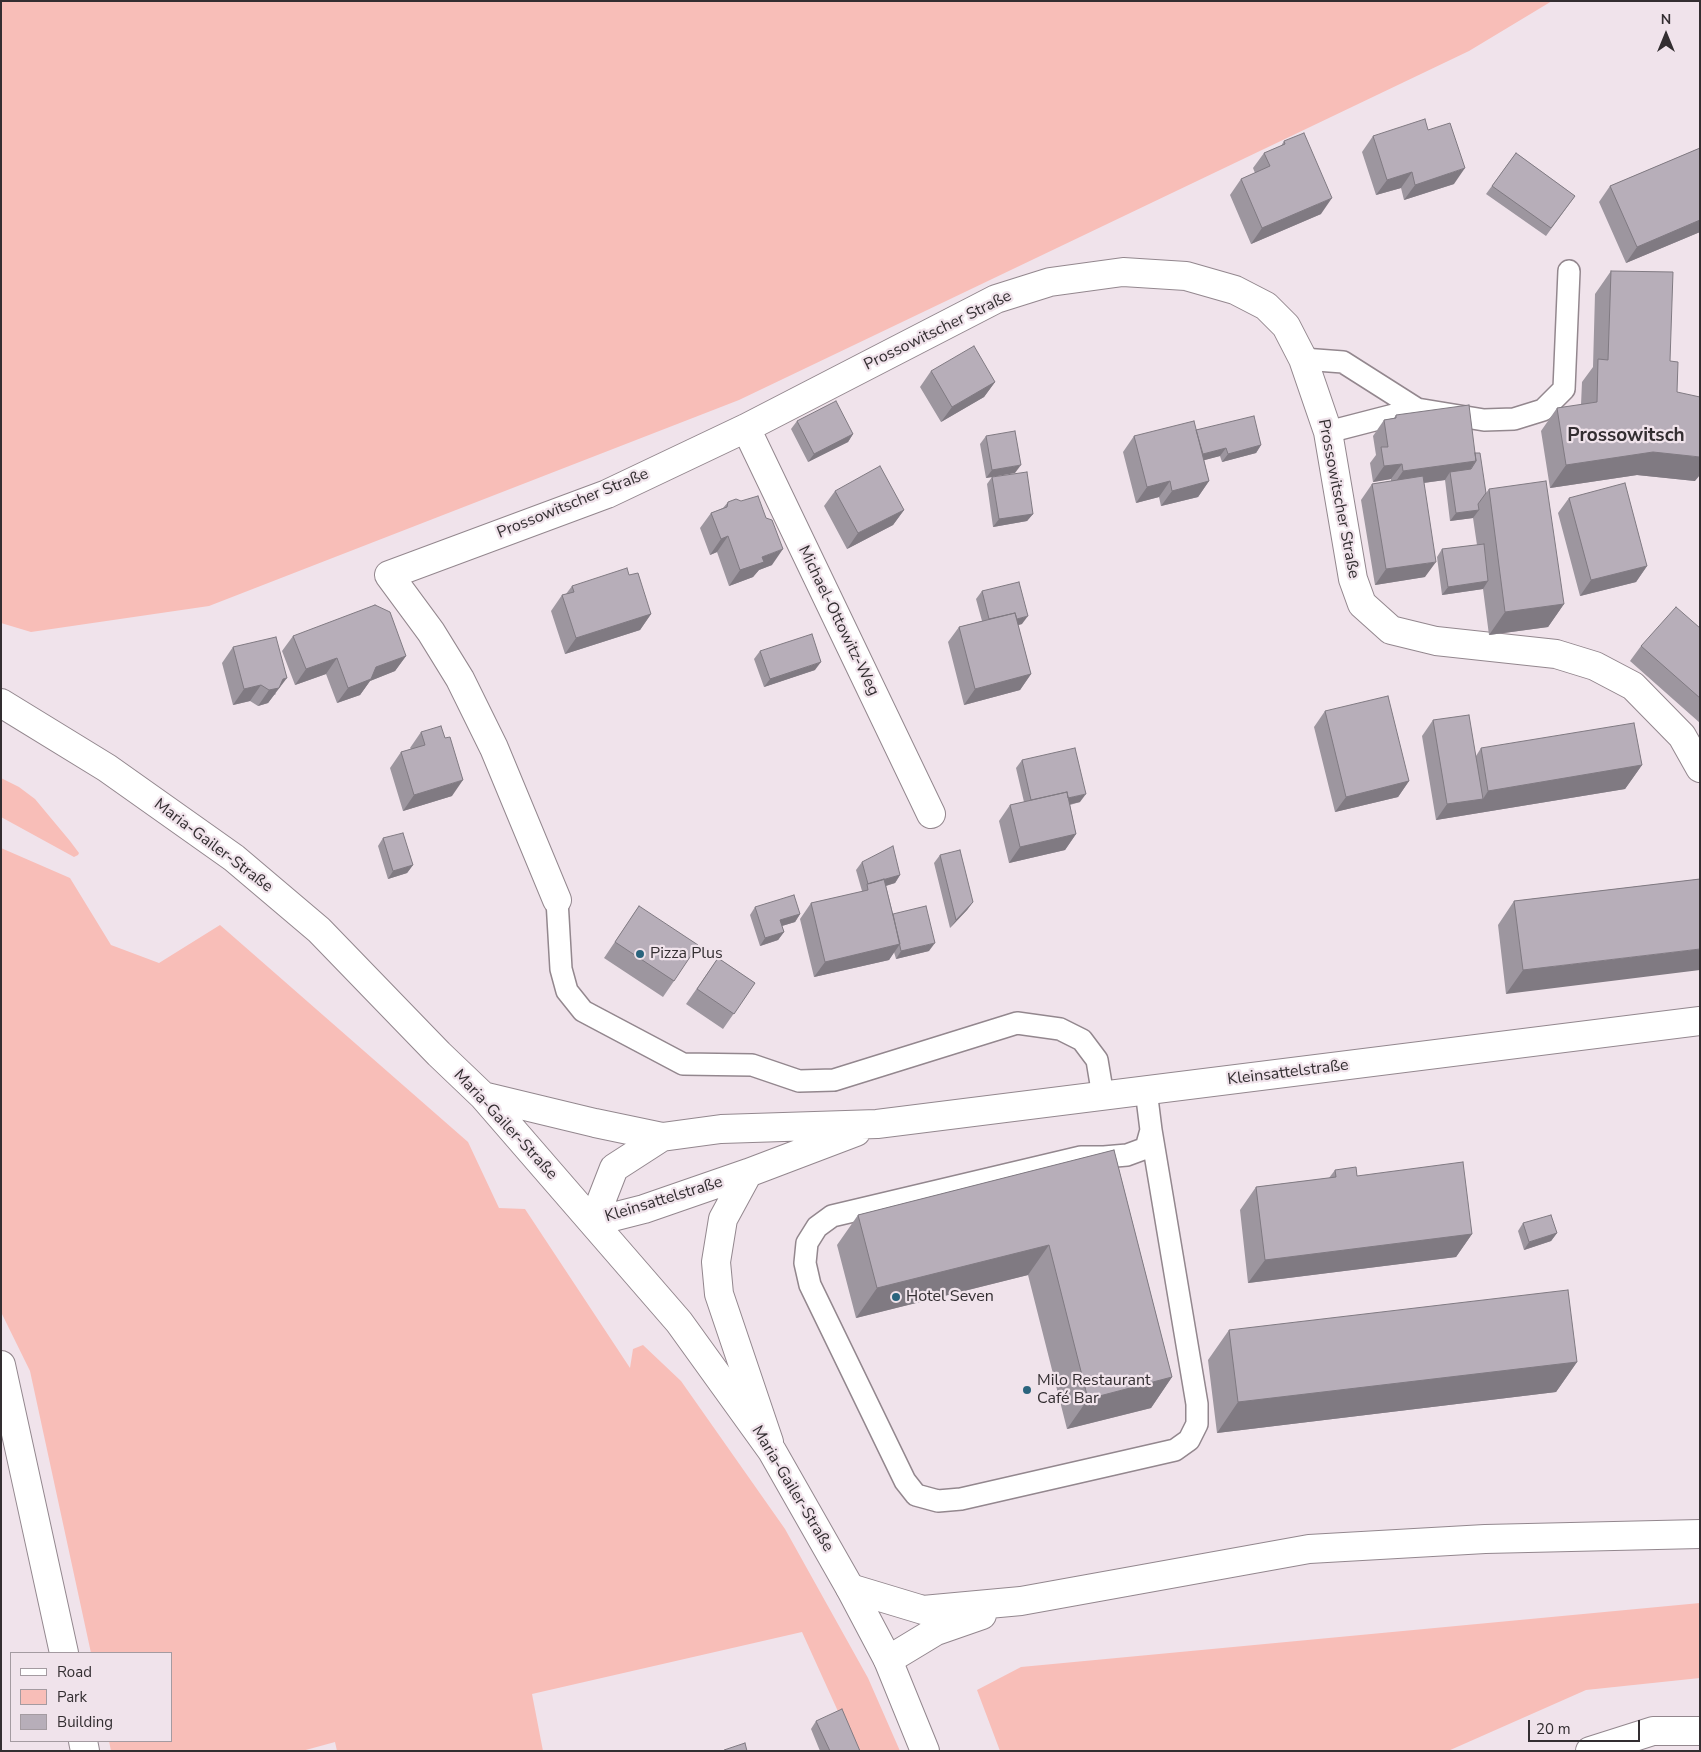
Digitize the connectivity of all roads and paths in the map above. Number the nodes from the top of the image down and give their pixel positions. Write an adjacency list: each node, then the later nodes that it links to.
1 (1569, 271): 3 (lane)
2 (1303, 359): 3 (lane); 4 (main road, Prossowitscher Straße); 5 (main road, Prossowitscher Straße)
3 (1417, 409): 5 (lane)
4 (746, 428): 8 (main road, Michael-Ottowitz-Weg); 9 (main road, Prossowitscher Straße)
5 (1328, 432): 7 (main road, Prossowitscher Straße)
6 (1, 703): 12 (main road, Maria-Gailer-Straße)
7 (1700, 768)
8 (931, 814)
9 (557, 900): 13 (lane)
10 (1700, 1020): 11 (main road, Kleinsattelstraße)
11 (1146, 1090): 13 (main road, Kleinsattelstraße); 15 (lane)
12 (483, 1096): 16 (main road); 18 (main road, Maria-Gailer-Straße)
13 (1103, 1096): 14 (main road, Kleinsattelstraße)
14 (877, 1124): 16 (main road, Kleinsattelstraße); 17 (main road, Kleinsattelstraße)
15 (1151, 1130): 15 (lane)
16 (662, 1137): 18 (main road, Kleinsattelstraße)
17 (748, 1173): 18 (main road, Kleinsattelstraße); 20 (main road)
18 (593, 1222): 20 (main road, Maria-Gailer-Straße)
19 (1, 1365): 24 (main road)
20 (772, 1451): 22 (main road, Maria-Gailer-Straße)
21 (1700, 1534): 23 (main road)
22 (850, 1588): 23 (main road); 25 (main road, Maria-Gailer-Straße)
23 (1021, 1601): 25 (main road)
24 (64, 1652)
25 (888, 1660): 27 (main road, Maria-Gailer-Straße)
26 (1700, 1731): 28 (main road)
27 (926, 1751)
28 (1590, 1751)

